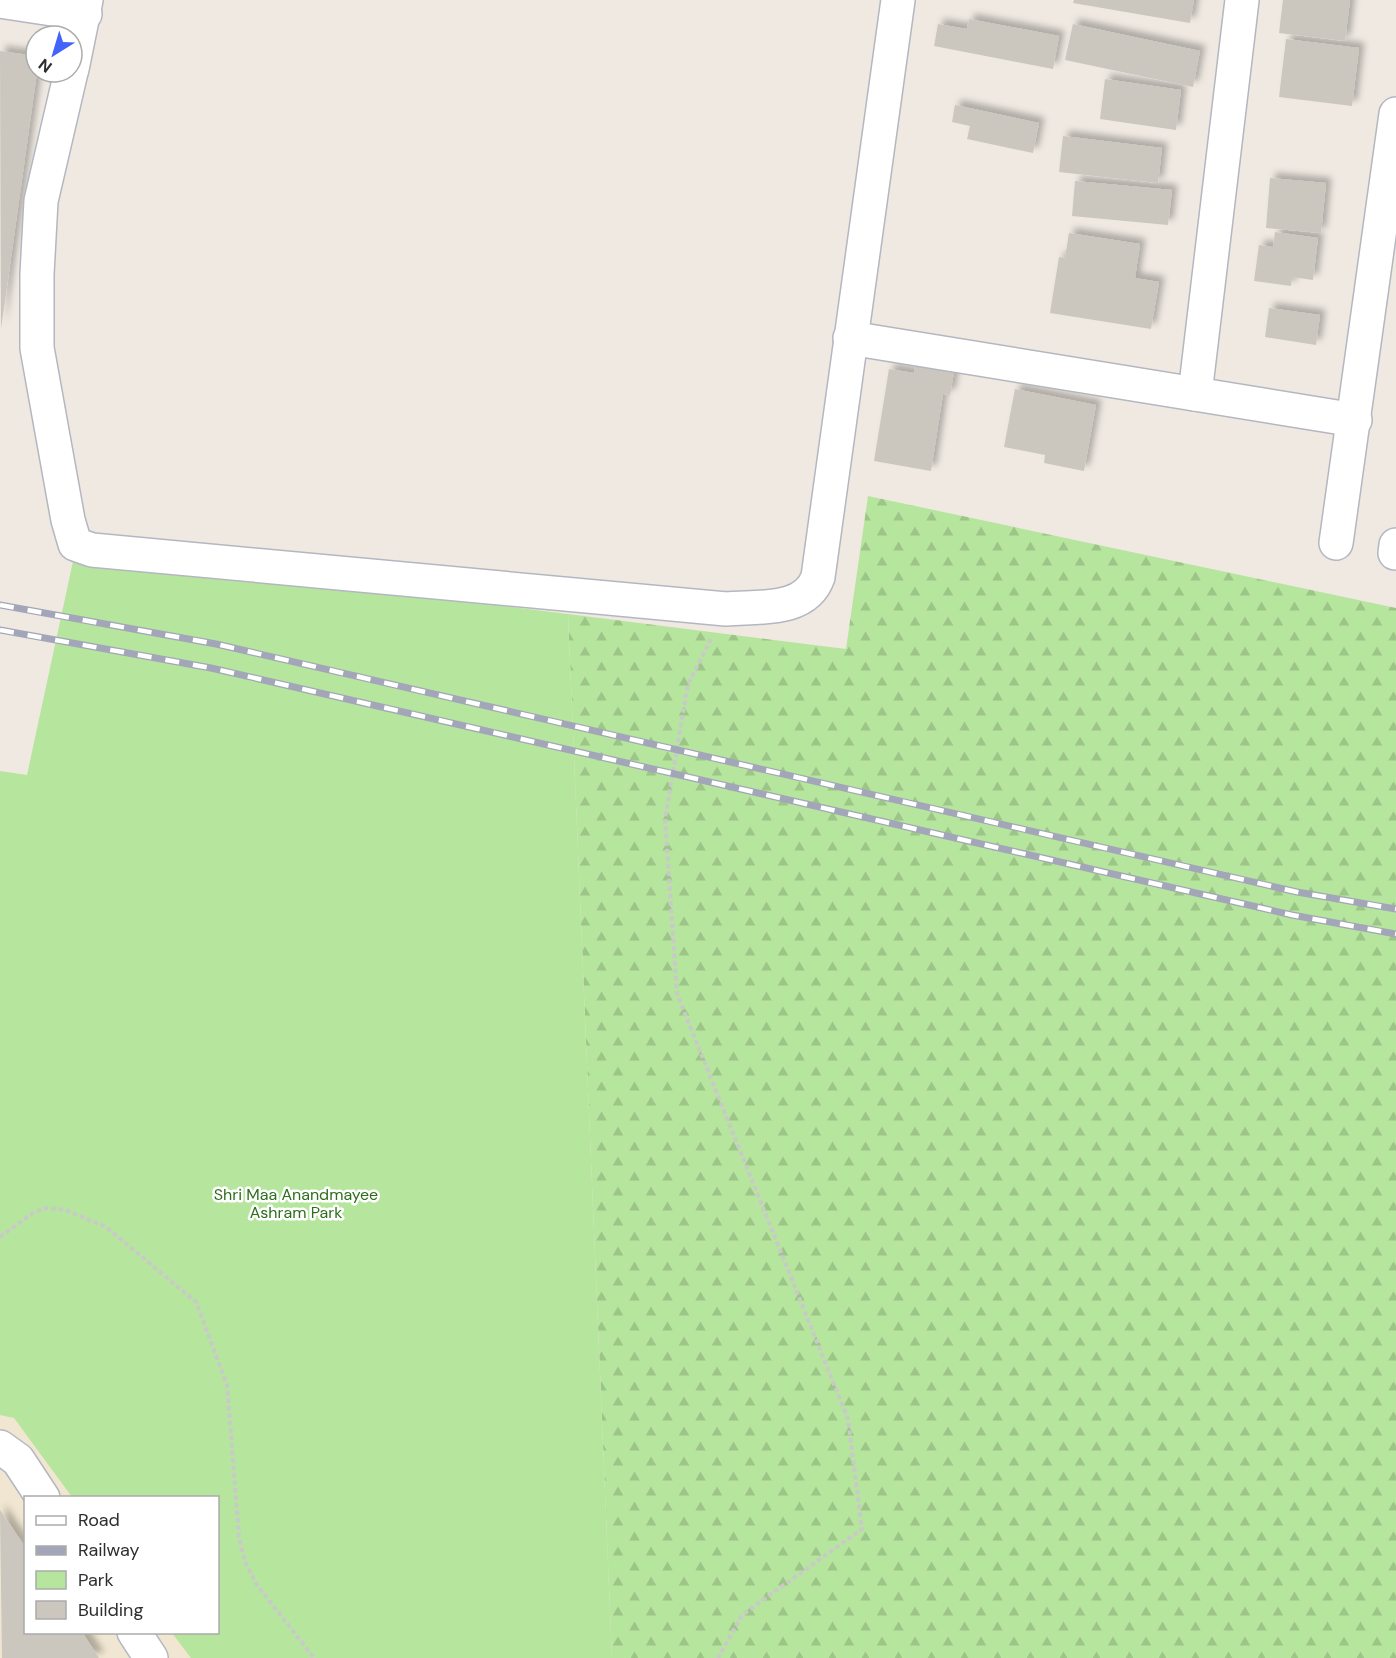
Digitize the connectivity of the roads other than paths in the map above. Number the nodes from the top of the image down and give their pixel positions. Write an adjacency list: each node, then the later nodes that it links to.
1 (898, 0): 9 (street)
2 (1242, 0): 10 (street)
3 (0, 1): 4 (street)
4 (86, 7): 5 (street)
5 (82, 24)
6 (69, 84): 9 (street)
7 (1396, 114): 8 (street)
8 (1387, 259): 11 (street)
9 (850, 339): 10 (street)
10 (1195, 394): 11 (street)
11 (1355, 420): 12 (street)
12 (1336, 543)
13 (0, 1447): 14 (street)
14 (42, 1496)
15 (135, 1634): 16 (street)
16 (151, 1658)

